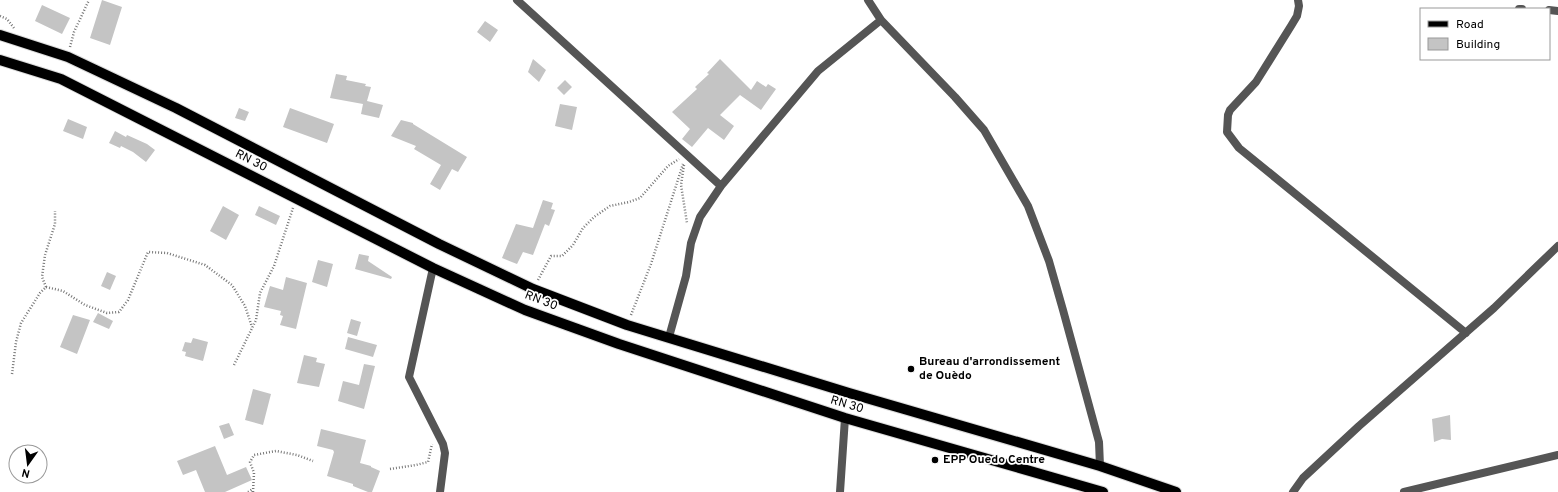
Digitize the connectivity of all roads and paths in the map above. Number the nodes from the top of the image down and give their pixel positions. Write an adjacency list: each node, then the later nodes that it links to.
1 (89, 0): 7 (path)
2 (517, 0): 9 (street)
3 (868, 0): 5 (street)
4 (1298, 0): 20 (street)
5 (881, 20): 10 (street); 28 (street)
6 (0, 35): 7 (main road, RN 30)
7 (68, 57): 17 (main road, RN 30)
8 (0, 60): 11 (main road, RN 30 / RN 30)
9 (686, 154): 10 (street); 13 (path); 17 (path); 18 (path)
10 (721, 186): 21 (street)
11 (297, 198): 15 (main road, RN 30 / RN 30); 19 (path)
12 (55, 210): 16 (path)
13 (688, 227)
14 (1558, 246): 20 (street)
15 (433, 268): 24 (main road, RN 30 / RN 30); 25 (street)
16 (46, 287): 19 (path); 23 (path)
17 (533, 289): 18 (main road, RN 30)
18 (627, 325): 21 (main road, RN 30)
19 (252, 327): 22 (path)
20 (1466, 332): 36 (street)
21 (669, 337): 28 (main road, RN 30)
22 (234, 365)
23 (12, 374)
24 (845, 418): 33 (street); 34 (main road, RN 30 / RN 30)
25 (435, 430): 29 (path); 32 (street)
26 (1558, 455): 37 (street)
27 (313, 461): 30 (path)
28 (1100, 466): 35 (main road, RN 30)
29 (390, 469)
30 (253, 490): 31 (path)
31 (248, 492)
32 (440, 492)
33 (840, 492)
34 (1102, 492)
35 (1176, 492)
36 (1293, 492)
37 (1404, 492)

